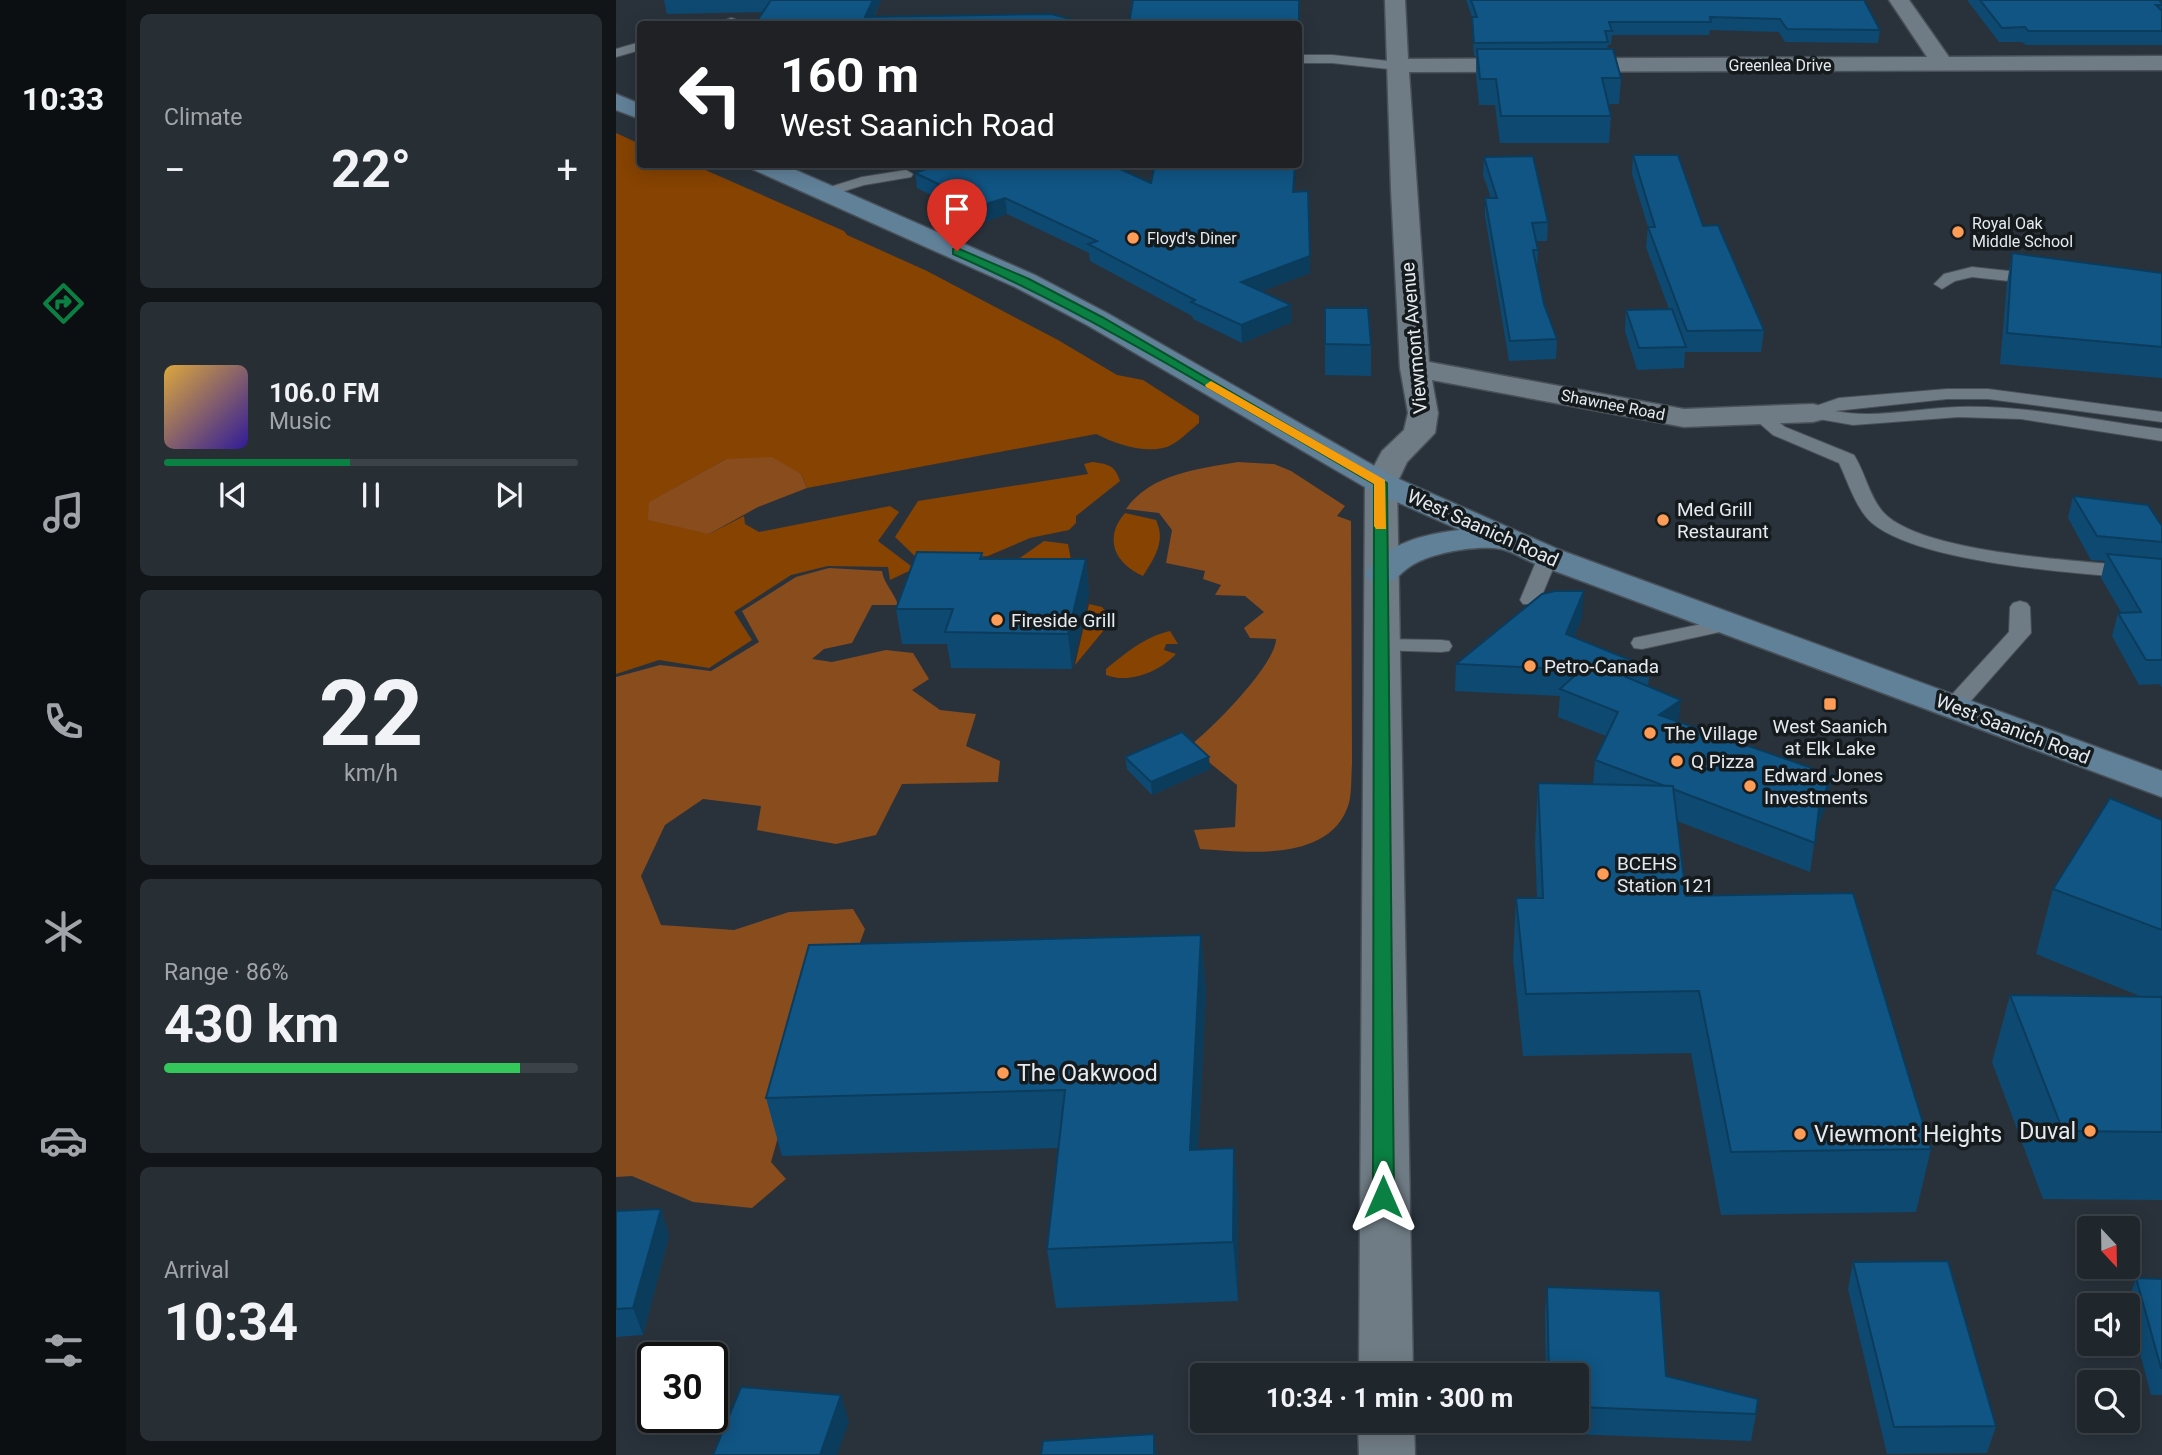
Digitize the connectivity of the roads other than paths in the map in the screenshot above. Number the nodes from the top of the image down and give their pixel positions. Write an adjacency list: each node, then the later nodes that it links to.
1 (1395, 0): 8 (street, Viewmont Avenue)
2 (1899, 0): 7 (street)
3 (637, 47): 4 (lane)
4 (619, 50)
5 (1302, 59): 8 (lane)
6 (2162, 63): 7 (street, Greenlea Drive)
7 (1943, 65): 8 (street, Greenlea Drive)
8 (1398, 66): 16 (street, Viewmont Avenue)
9 (616, 101): 10 (main road)
10 (637, 111)
11 (770, 168): 13 (main road, West Saanich Road)
12 (906, 174): 13 (lane)
13 (825, 193): 21 (main road, West Saanich Road)
14 (2059, 281): 15 (lane)
15 (1942, 284)
16 (1415, 368): 18 (street, Shawnee Road); 21 (street, Viewmont Avenue)
17 (1813, 413): 18 (street, Shawnee Road); 19 (lane); 20 (lane)
18 (1760, 416): 25 (lane)
19 (2162, 417)
20 (2162, 435)
21 (1381, 483): 22 (main road, West Saanich Road); 24 (street)
22 (1506, 538): 23 (main road, West Saanich Road); 24 (main road)
23 (1548, 557): 26 (lane); 28 (main road, West Saanich Road)
24 (1382, 574): 30 (street)
25 (2162, 575)
26 (1530, 600)
27 (2020, 607): 32 (lane)
28 (1731, 624): 29 (lane); 32 (main road, West Saanich Road)
29 (1642, 643)
30 (1383, 645): 31 (lane); 34 (street)
31 (1441, 646)
32 (1953, 707): 33 (main road, West Saanich Road)
33 (2162, 785)
34 (1386, 1363)
35 (1387, 1433): 36 (street)
36 (1387, 1455)

